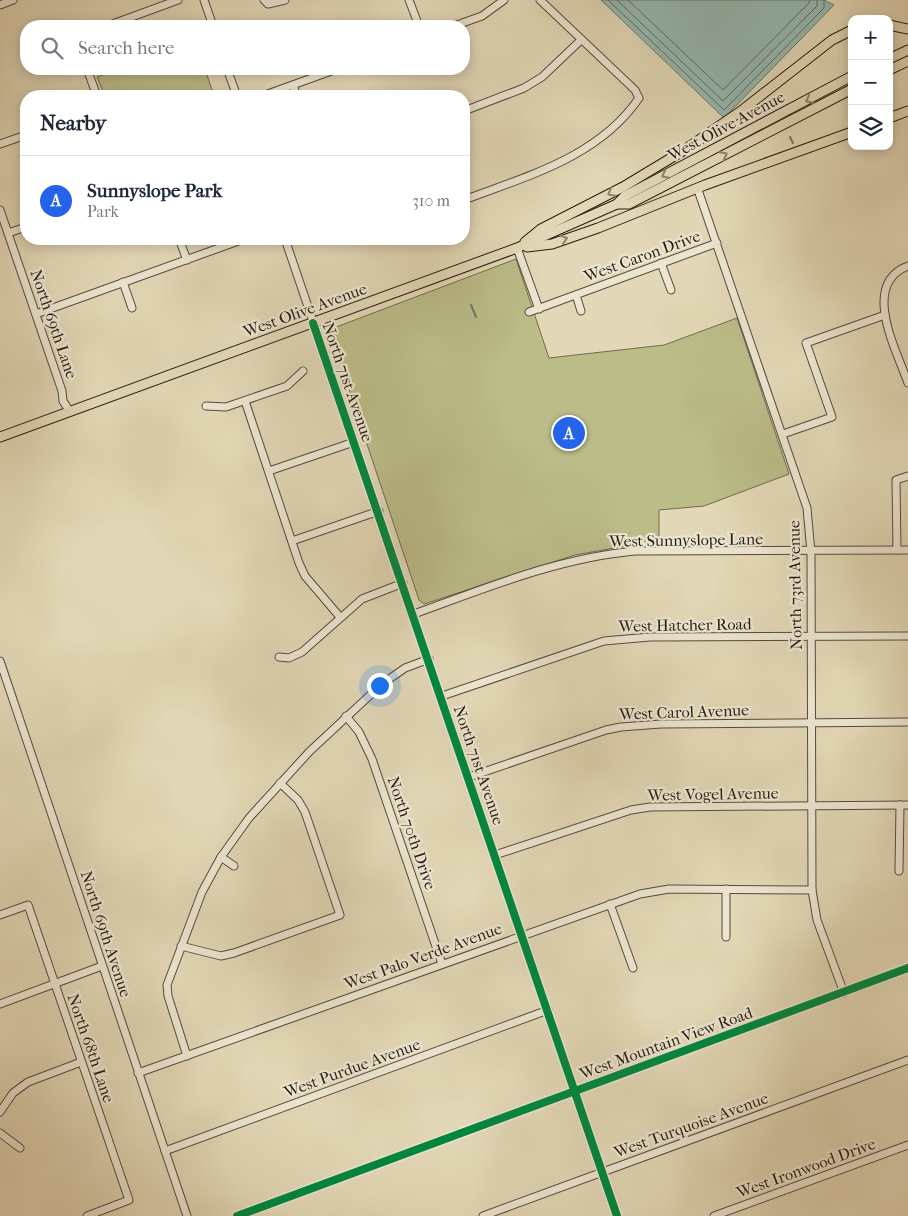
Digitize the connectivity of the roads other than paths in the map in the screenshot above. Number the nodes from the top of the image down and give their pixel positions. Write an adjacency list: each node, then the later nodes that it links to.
1 (13, 0): 9 (street)
2 (178, 0): 10 (street)
3 (204, 0): 11 (street)
4 (285, 0): 8 (street)
5 (409, 0): 12 (street)
6 (504, 0): 13 (street)
7 (540, 0): 17 (street)
8 (266, 2)
9 (0, 5)
10 (123, 20)
11 (211, 20)
12 (417, 20)
13 (470, 20)
14 (893, 26): 15 (main road)
15 (908, 29)
16 (848, 32): 48 (main road, one-way to 48)
17 (581, 40): 32 (street); 39 (street)
18 (908, 50): 19 (main road)
19 (893, 56)
20 (908, 61): 21 (main road)
21 (893, 68)
22 (89, 75): 27 (street)
23 (229, 75): 28 (street)
24 (320, 75): 26 (street)
25 (848, 78): 40 (main road, West Olive Avenue, one-way to 40)
26 (293, 85): 29 (street); 30 (street)
27 (95, 90)
28 (235, 90)
29 (279, 90)
30 (295, 90)
31 (848, 91): 40 (main road, West Olive Avenue, one-way to 31)
32 (470, 109)
33 (908, 111): 34 (main road)
34 (893, 117)
35 (848, 134): 38 (main road)
36 (20, 137): 37 (street)
37 (0, 144)
38 (698, 190): 44 (street, North 73rd Avenue); 48 (main road, one-way to 38)
39 (470, 198)
40 (617, 204): 48 (main road, West Olive Avenue)
41 (0, 210): 43 (street, North 69th Lane)
42 (20, 229): 43 (street)
43 (8, 233): 59 (street, North 69th Lane)
44 (717, 243): 50 (street, West Caron Drive); 67 (street, North 73rd Avenue)
45 (181, 245): 49 (street)
46 (228, 245): 49 (street)
47 (287, 245): 61 (street, North 71st Avenue)
48 (517, 248): 56 (street); 61 (main road, West Olive Avenue)
49 (187, 260): 52 (street)
50 (661, 263): 53 (street); 54 (street, West Caron Drive)
51 (908, 266): 60 (street)
52 (123, 282): 55 (street); 59 (street)
53 (671, 290)
54 (576, 295): 56 (street, West Caron Drive); 57 (street, West Caron Drive)
55 (132, 308)
56 (539, 309): 58 (street, West Caron Drive)
57 (581, 311)
58 (529, 312)
59 (36, 314): 66 (street, North 69th Lane)
60 (884, 315): 63 (street); 67 (street)
61 (313, 323): 66 (main road, West Olive Avenue); 69 (street, North 71st Avenue)
62 (303, 371): 64 (street)
63 (908, 384)
64 (245, 401): 65 (street); 70 (street)
65 (206, 406)
66 (70, 412): 68 (main road, West Olive Avenue)
67 (783, 434): 76 (street, North 73rd Avenue)
68 (0, 437)
69 (354, 442): 70 (street); 72 (street, North 71st Avenue)
70 (269, 471): 73 (street)
71 (908, 476): 74 (street)
72 (378, 511): 73 (street); 77 (street, North 71st Avenue)
73 (292, 541): 79 (street)
74 (897, 550): 75 (street, West Sunnyslope Lane); 76 (street, West Sunnyslope Lane)
75 (908, 550)
76 (811, 552): 78 (street, West Sunnyslope Lane); 80 (street, North 73rd Avenue)
77 (403, 583): 78 (street, North 71st Avenue); 79 (street)
78 (414, 614): 83 (street, North 71st Avenue)
79 (340, 617): 82 (street)
80 (810, 636): 81 (street, West Hatcher Road); 85 (street, West Hatcher Road); 87 (street, North 73rd Avenue)
81 (908, 636)
82 (279, 657)
83 (429, 659): 85 (street, North 71st Avenue); 86 (street)
84 (0, 661): 106 (street, North 69th Avenue)
85 (442, 696): 89 (street, North 71st Avenue)
86 (346, 716): 90 (street); 105 (street, North 70th Drive)
87 (811, 722): 88 (street, West Carol Avenue); 89 (street, West Carol Avenue); 93 (street, North 73rd Avenue)
88 (908, 722)
89 (469, 777): 94 (street, North 71st Avenue)
90 (280, 783): 95 (street); 104 (street)
91 (900, 805): 92 (street, West Vogel Avenue); 93 (street, West Vogel Avenue); 97 (street)
92 (908, 805)
93 (811, 806): 94 (street, West Vogel Avenue); 99 (street, North 73rd Avenue)
94 (495, 856): 102 (street, North 71st Avenue)
95 (221, 857): 96 (street); 104 (street)
96 (234, 866)
97 (899, 871)
98 (726, 889): 99 (street, West Palo Verde Avenue); 100 (street, West Palo Verde Avenue); 103 (street)
99 (812, 890): 110 (street, North 73rd Avenue)
100 (610, 904): 102 (street, West Palo Verde Avenue); 107 (street)
101 (0, 915): 109 (street, North 68th Lane)
102 (522, 934): 105 (street, West Palo Verde Avenue); 112 (street, North 71st Avenue)
103 (726, 937)
104 (181, 946): 113 (street)
105 (442, 964): 113 (street, West Palo Verde Avenue)
106 (102, 966): 109 (street); 116 (street, North 69th Avenue)
107 (633, 968)
108 (908, 968): 110 (street, West Mountain View Road)
109 (55, 984): 111 (street); 115 (street, North 68th Lane)
110 (844, 993): 117 (street, West Mountain View Road)
111 (0, 1004)
112 (548, 1010): 117 (street, North 71st Avenue); 122 (street, West Purdue Avenue)
113 (187, 1056): 116 (street, West Palo Verde Avenue)
114 (908, 1060): 123 (street, West Turquoise Avenue)
115 (82, 1062): 118 (street); 124 (street, North 68th Lane)
116 (138, 1073): 122 (street, North 69th Avenue)
117 (575, 1090): 123 (street, North 71st Avenue); 126 (street, West Mountain View Road)
118 (0, 1112)
119 (0, 1133): 121 (street)
120 (908, 1145): 129 (street, West Ironwood Drive)
121 (20, 1148)
122 (165, 1151): 125 (street, North 69th Avenue)
123 (602, 1172): 127 (street, West Turquoise Avenue); 128 (street, North 71st Avenue)
124 (87, 1216)
125 (187, 1216)
126 (237, 1216)
127 (483, 1216)
128 (617, 1216)
129 (714, 1216)

